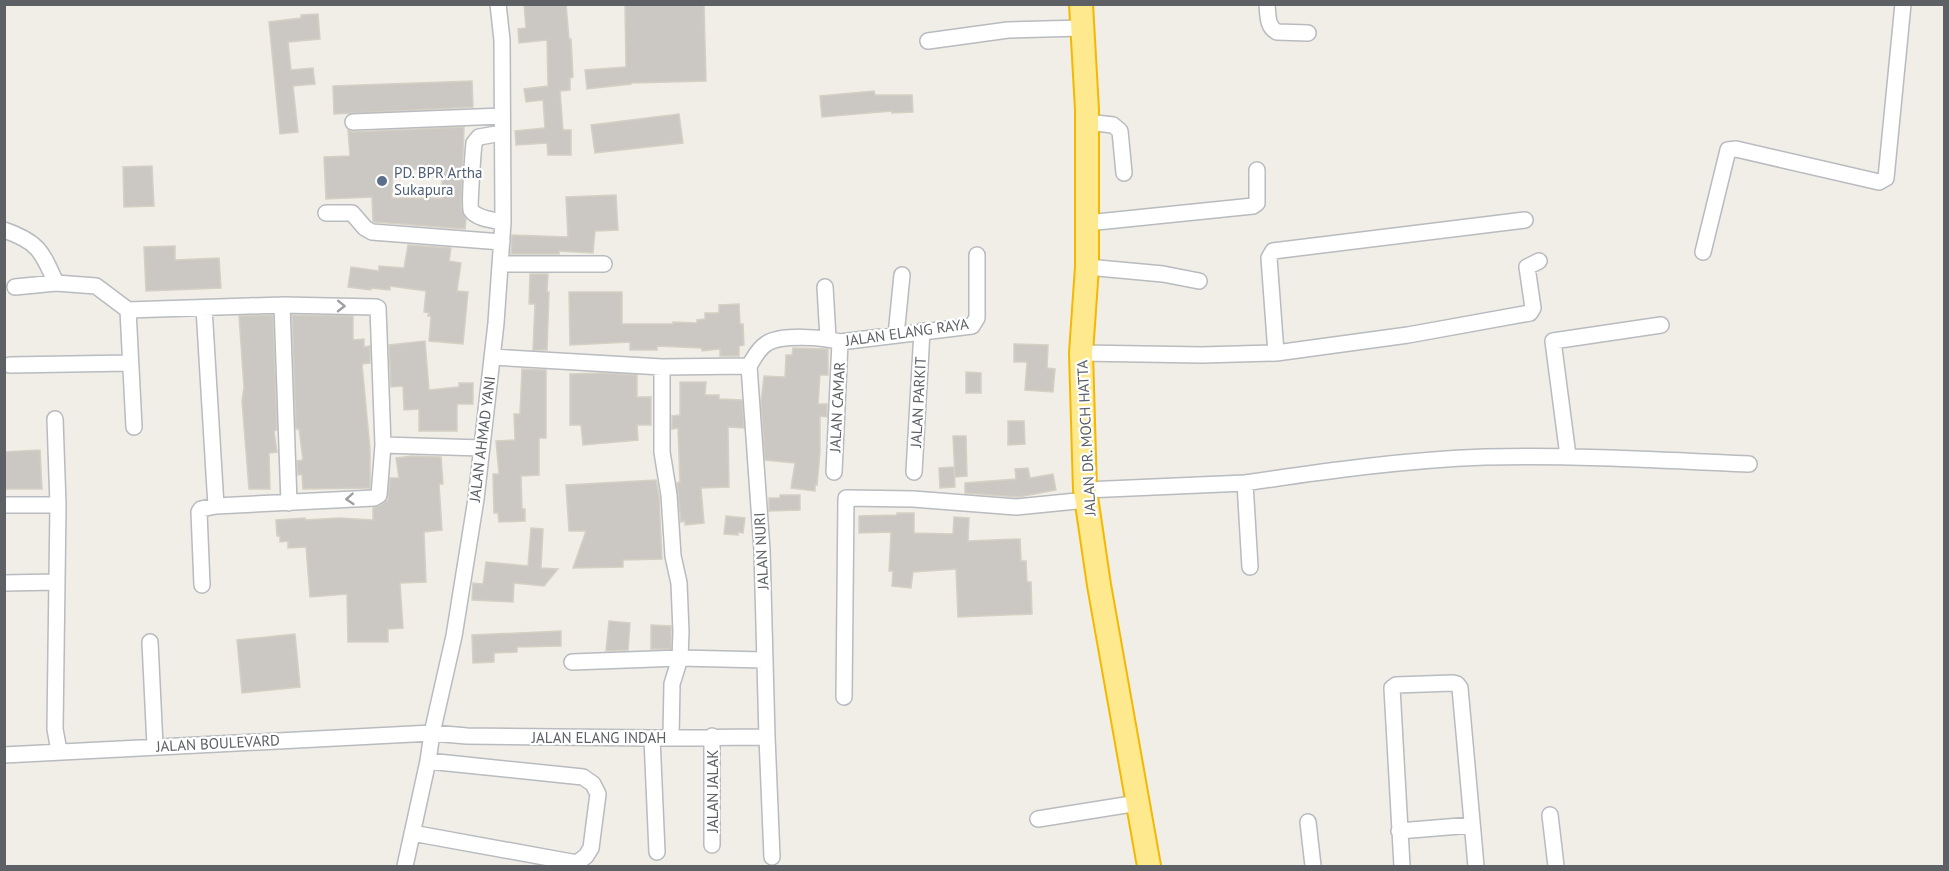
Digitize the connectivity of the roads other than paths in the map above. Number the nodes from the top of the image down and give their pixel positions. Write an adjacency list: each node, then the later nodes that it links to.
1 (498, 4): 8 (street, JALAN AHMAD YANI)
2 (1081, 4): 5 (highway, JALAN DR. MOCH HATTA)
3 (1267, 4): 6 (street)
4 (1903, 4): 20 (street)
5 (1082, 28): 7 (street); 10 (highway, JALAN DR. MOCH HATTA)
6 (1308, 33)
7 (928, 41)
8 (502, 116): 9 (street); 11 (street, JALAN AHMAD YANI)
9 (353, 122)
10 (1087, 122): 13 (street); 17 (highway, JALAN DR. MOCH HATTA)
11 (502, 133): 16 (street, JALAN AHMAD YANI); 16 (street)
12 (1257, 170): 17 (street)
13 (1124, 173)
14 (326, 213): 19 (street)
15 (1526, 220): 39 (street)
16 (503, 222): 19 (street, JALAN AHMAD YANI)
17 (1087, 223): 25 (highway, JALAN DR. MOCH HATTA)
18 (4, 230): 28 (street)
19 (502, 242): 23 (street, JALAN AHMAD YANI)
20 (1703, 252)
21 (977, 255): 35 (street, JALAN ELANG RAYA)
22 (1539, 261): 39 (street)
23 (500, 264): 24 (street); 40 (street, JALAN AHMAD YANI)
24 (604, 264)
25 (1087, 267): 27 (street); 38 (highway, JALAN DR. MOCH HATTA)
26 (902, 275): 36 (street)
27 (1199, 281)
28 (56, 284): 29 (street); 33 (street)
29 (15, 287)
30 (825, 287): 37 (street, JALAN CAMAR)
31 (282, 305): 32 (street); 47 (street, one-way to 47); 55 (street)
32 (204, 308): 33 (street); 58 (street)
33 (128, 310): 41 (street)
34 (1661, 325): 49 (street)
35 (922, 331): 36 (street, JALAN ELANG RAYA); 52 (street, JALAN PARKIT)
36 (896, 335): 37 (street, JALAN ELANG RAYA)
37 (834, 340): 43 (street, JALAN ELANG RAYA); 51 (street, JALAN CAMAR)
38 (1081, 353): 39 (street); 54 (highway, JALAN DR. MOCH HATTA)
39 (1276, 353)
40 (492, 357): 44 (street); 48 (street, JALAN AHMAD YANI)
41 (130, 363): 42 (street); 46 (street)
42 (10, 365)
43 (749, 366): 44 (street); 65 (street, JALAN NURI)
44 (662, 367): 64 (street)
45 (55, 419): 57 (street)
46 (134, 427)
47 (383, 445): 48 (street); 55 (street, one-way to 55)
48 (482, 448): 68 (street, JALAN AHMAD YANI)
49 (1568, 456): 50 (street); 53 (street)
50 (1749, 464)
51 (834, 472)
52 (914, 472)
53 (1245, 483): 54 (street); 59 (street)
54 (1086, 495): 67 (street); 77 (highway, JALAN DR. MOCH HATTA)
55 (289, 503): 58 (street)
56 (4, 505): 57 (street)
57 (58, 505): 60 (street)
58 (216, 506): 62 (street)
59 (1250, 567)
60 (57, 582): 61 (street); 74 (street)
61 (4, 583)
62 (202, 585)
63 (150, 642): 73 (street)
64 (680, 658): 65 (street); 66 (street); 71 (street)
65 (765, 660): 70 (street, JALAN NURI)
66 (572, 662)
67 (844, 697)
68 (432, 733): 72 (street, JALAN ELANG INDAH); 73 (street, JALAN BOULEVARD); 76 (street, JALAN AHMAD YANI)
69 (712, 736): 70 (street, JALAN ELANG INDAH); 71 (street, JALAN ELANG INDAH); 84 (street, JALAN JALAK)
70 (767, 736): 86 (street, JALAN NURI)
71 (671, 737): 72 (street, JALAN ELANG INDAH)
72 (652, 738): 85 (street)
73 (155, 746): 74 (street, JALAN BOULEVARD)
74 (59, 752): 75 (street, JALAN BOULEVARD)
75 (4, 755)
76 (428, 761): 83 (street, JALAN AHMAD YANI); 83 (street)
77 (1138, 803): 79 (street); 88 (highway, JALAN DR. MOCH HATTA)
78 (1550, 815): 92 (street)
79 (1038, 819)
80 (1308, 822): 89 (street)
81 (1472, 825): 82 (street); 82 (street); 91 (street)
82 (1399, 831): 90 (street)
83 (412, 833): 87 (street, JALAN AHMAD YANI)
84 (712, 845)
85 (657, 852)
86 (772, 857)
87 (405, 867)
88 (1149, 867)
89 (1313, 867)
90 (1402, 867)
91 (1476, 867)
92 (1556, 867)

